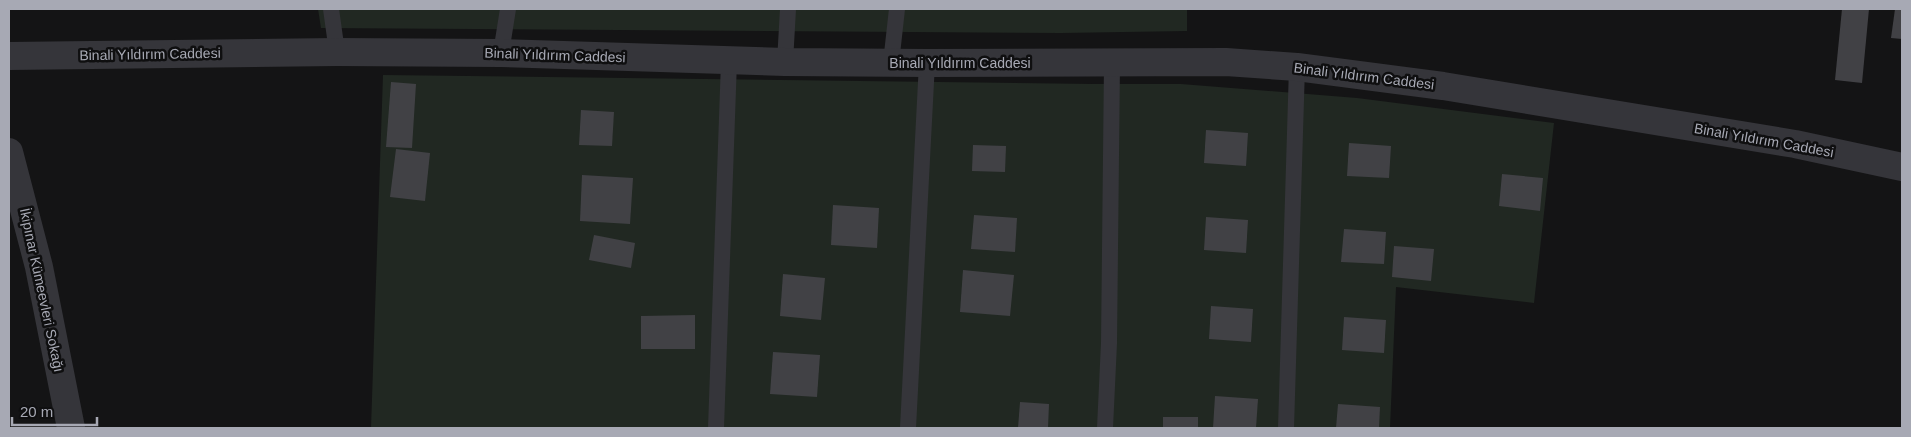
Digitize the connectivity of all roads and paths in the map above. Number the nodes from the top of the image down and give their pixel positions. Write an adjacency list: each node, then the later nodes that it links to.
1 (331, 9): 5 (lane)
2 (508, 9): 6 (lane)
3 (788, 9): 9 (lane)
4 (898, 9): 10 (lane)
5 (338, 52): 6 (street, Binali Yıldırım Caddesi); 7 (street, Binali Yıldırım Caddesi)
6 (501, 53): 8 (street, Binali Yıldırım Caddesi)
7 (9, 56)
8 (729, 61): 9 (street, Binali Yıldırım Caddesi); 17 (lane)
9 (785, 62): 10 (street, Binali Yıldırım Caddesi)
10 (891, 62): 11 (street, Binali Yıldırım Caddesi)
11 (927, 63): 12 (street, Binali Yıldırım Caddesi); 18 (lane)
12 (1112, 63): 13 (street, Binali Yıldırım Caddesi); 19 (lane)
13 (1296, 66): 15 (street, Binali Yıldırım Caddesi); 20 (lane)
14 (9, 152): 16 (street, İkipınar Kümeevleri Sokağı)
15 (1902, 167)
16 (71, 428)
17 (716, 428)
18 (908, 428)
19 (1104, 428)
20 (1286, 428)

